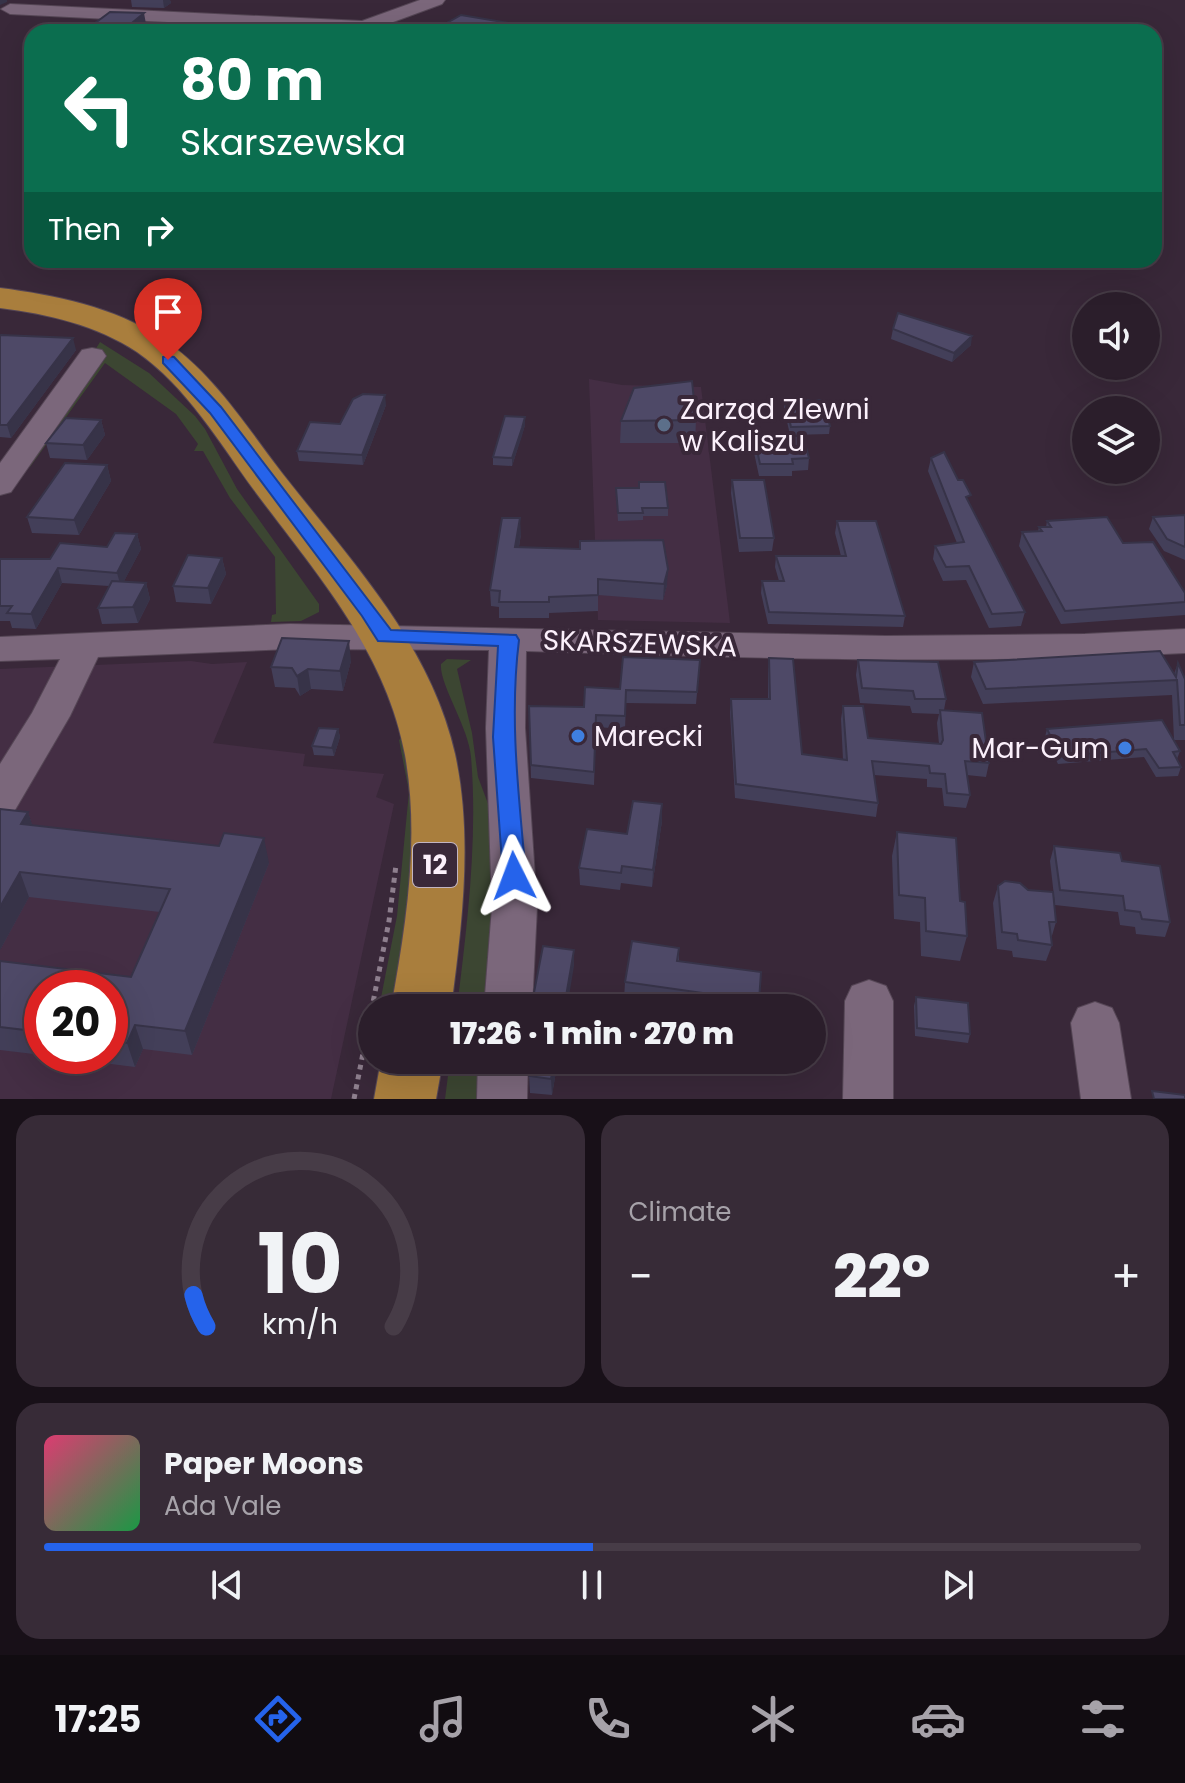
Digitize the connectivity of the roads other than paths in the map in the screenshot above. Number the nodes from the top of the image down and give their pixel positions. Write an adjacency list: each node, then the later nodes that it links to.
1 (29, 0): 3 (street)
2 (436, 0): 5 (street)
3 (5, 11): 4 (street)
4 (297, 24)
5 (372, 24)
6 (0, 298): 9 (main road, 12)
7 (92, 356): 8 (street)
8 (1, 481)
9 (385, 636): 10 (street, SKARSZEWSKA); 12 (street, SKARSZEWSKA); 15 (main road, 12)
10 (509, 640): 11 (street, SKARSZEWSKA); 16 (street)
11 (1185, 641)
12 (85, 645): 13 (street, SKARSZEWSKA); 14 (street)
13 (0, 649)
14 (0, 799)
15 (423, 994)
16 (509, 994)
17 (869, 1001): 23 (street)
18 (1095, 1023): 24 (street)
19 (409, 1074): 21 (main road)
20 (503, 1074): 22 (street)
21 (405, 1099)
22 (502, 1099)
23 (868, 1099)
24 (1106, 1099)

